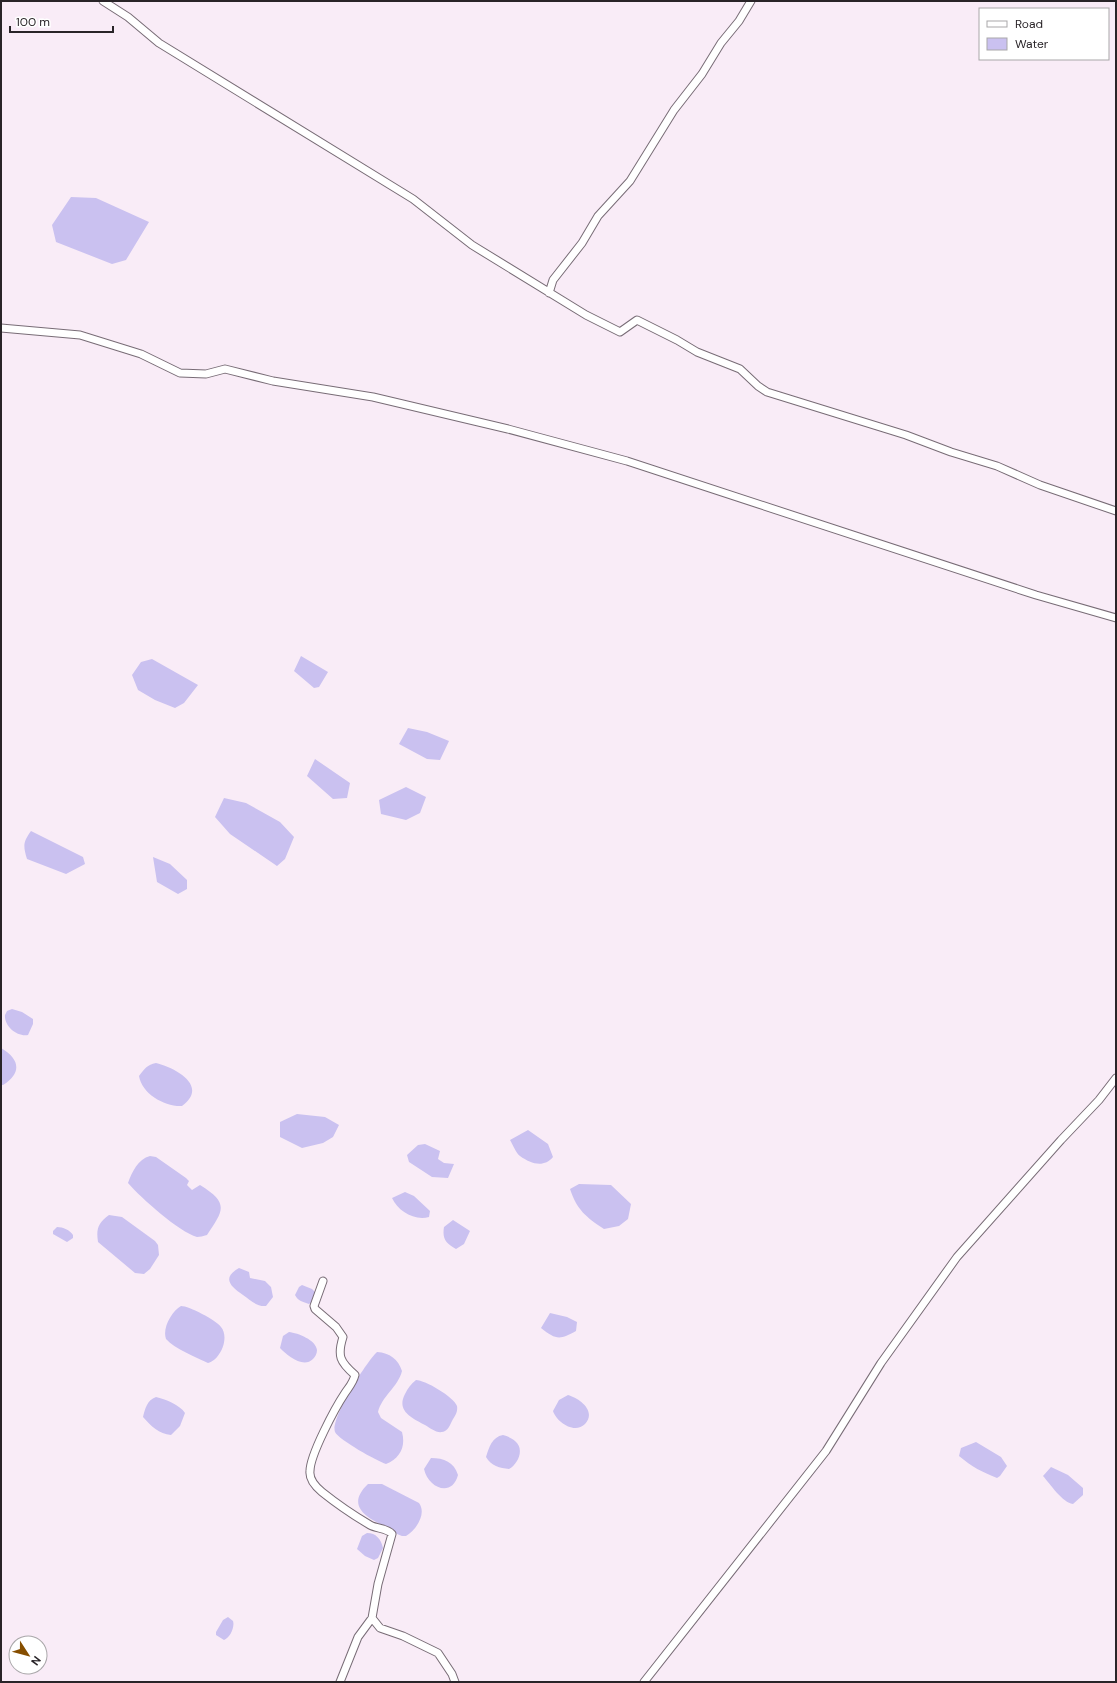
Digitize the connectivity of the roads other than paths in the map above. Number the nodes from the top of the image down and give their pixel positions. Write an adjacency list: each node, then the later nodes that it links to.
1 (103, 1): 3 (street)
2 (751, 1): 3 (street)
3 (549, 292): 5 (street)
4 (1, 328): 6 (street)
5 (1116, 511)
6 (1116, 618)
7 (1116, 1078): 12 (street)
8 (322, 1281): 9 (street)
9 (372, 1618): 10 (street); 11 (street)
10 (340, 1682)
11 (455, 1682)
12 (644, 1682)

